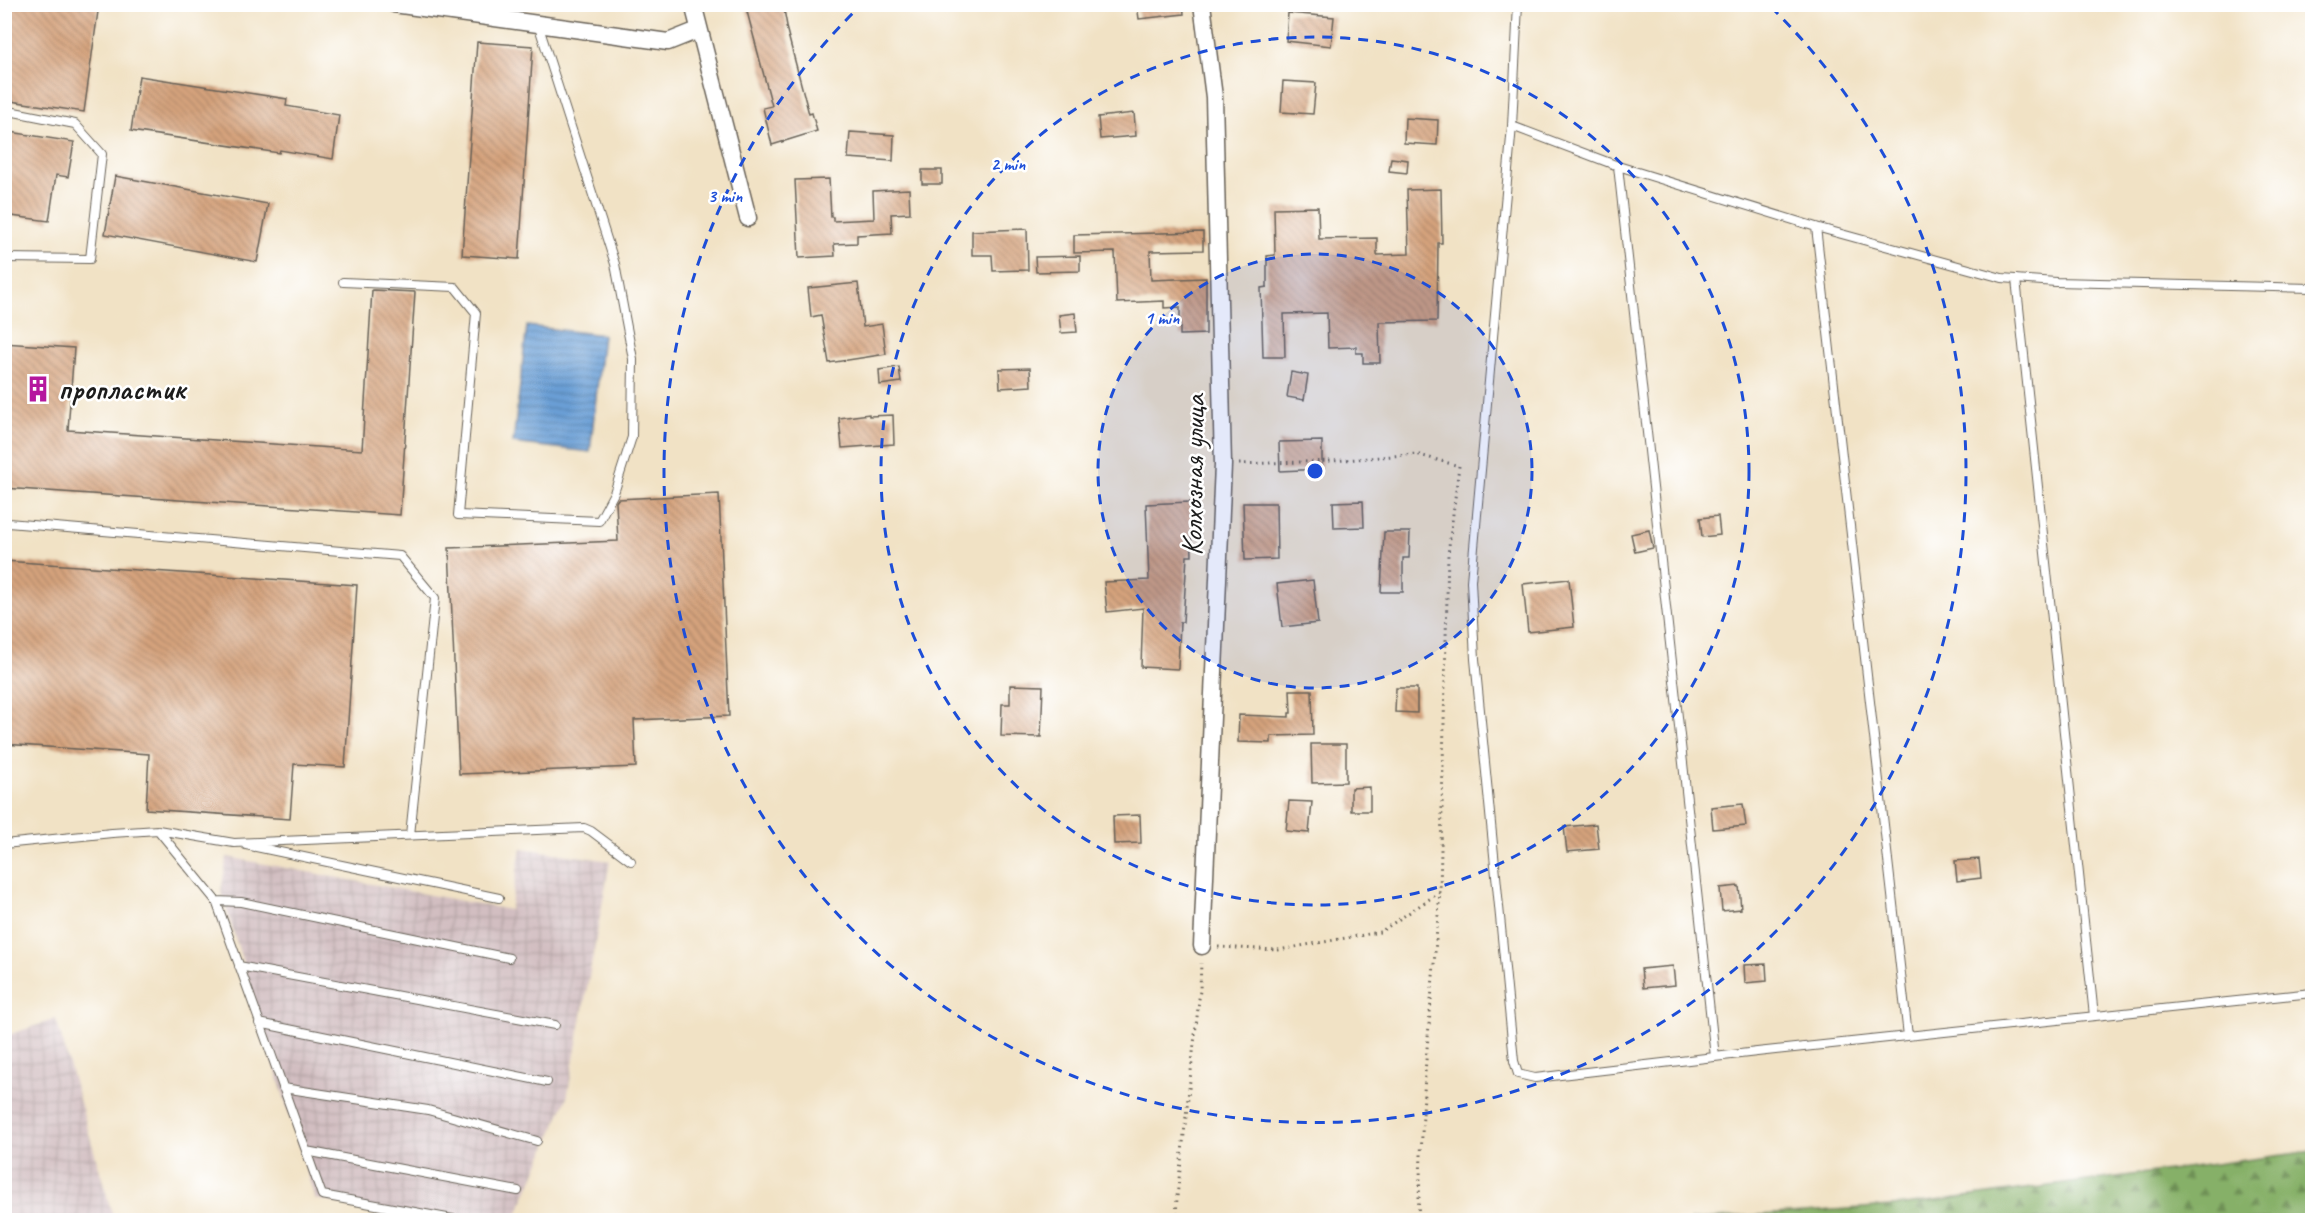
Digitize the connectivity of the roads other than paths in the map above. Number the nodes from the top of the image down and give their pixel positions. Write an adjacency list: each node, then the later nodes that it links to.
1 (394, 4): 5 (street)
2 (693, 4): 6 (street)
3 (1202, 4): 24 (street, Колхозная улица)
4 (1518, 4): 8 (lane)
5 (538, 24): 6 (street); 14 (lane)
6 (698, 30): 10 (street)
7 (4, 110): 12 (lane)
8 (1512, 126): 9 (lane); 32 (lane)
9 (1618, 166): 11 (lane); 32 (lane)
10 (748, 218)
11 (1816, 227): 13 (lane); 31 (lane)
12 (4, 258)
13 (2016, 279): 15 (lane); 28 (lane)
14 (343, 282)
15 (2313, 288)
16 (4, 520): 18 (lane)
17 (158, 831): 19 (lane); 20 (lane); 23 (lane)
18 (410, 835): 19 (lane); 21 (lane)
19 (234, 843): 22 (lane)
20 (4, 844)
21 (631, 861)
22 (499, 898)
23 (216, 901): 25 (lane); 26 (lane)
24 (1202, 946)
25 (509, 958)
26 (239, 966): 29 (lane); 30 (lane)
27 (2313, 993): 28 (lane)
28 (2094, 1016): 31 (lane)
29 (259, 1023): 33 (lane); 34 (lane)
30 (555, 1025)
31 (1908, 1036): 32 (lane)
32 (1715, 1057)
33 (547, 1082)
34 (283, 1088): 35 (lane); 36 (lane)
35 (537, 1141)
36 (306, 1151): 37 (lane); 38 (lane)
37 (518, 1191)
38 (458, 1221)

